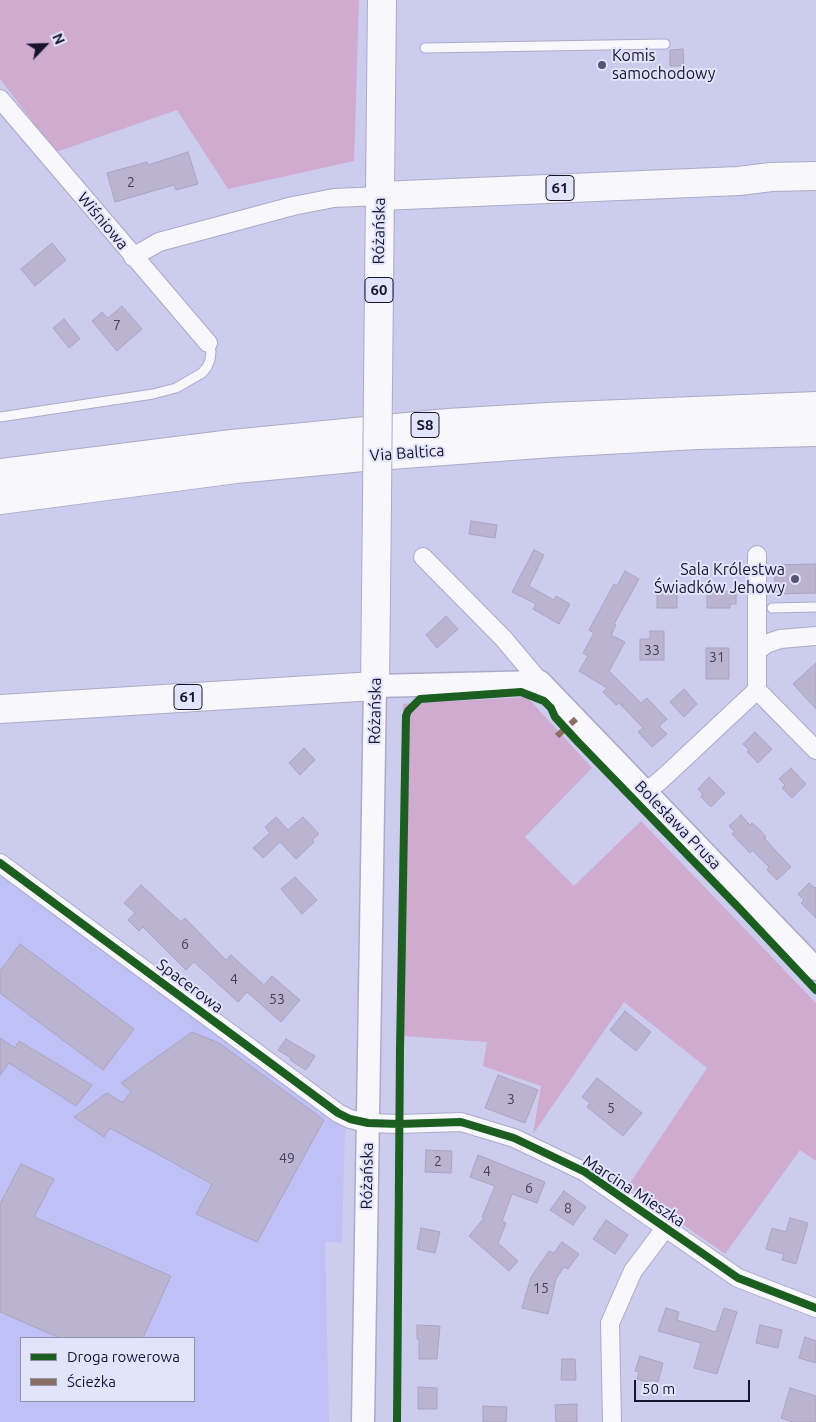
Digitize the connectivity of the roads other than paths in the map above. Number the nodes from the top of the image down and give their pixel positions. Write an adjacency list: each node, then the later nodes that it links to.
1 (382, 0): 8 (main road, Różańska / 60)
2 (665, 44): 3 (lane)
3 (425, 48)
4 (0, 99): 9 (street, Wiśniowa)
5 (816, 176): 6 (main road, 61)
6 (740, 181): 7 (main road); 8 (main road, 61)
7 (816, 193)
8 (380, 196): 9 (street); 27 (main road, Różańska / 60, bridge)
9 (133, 257): 10 (street, Wiśniowa)
10 (208, 343): 14 (lane)
11 (816, 388): 13 (main road)
12 (816, 406): 13 (main road, Via Baltica / S8)
13 (738, 408): 16 (main road, Via Baltica / S8)
14 (0, 417)
15 (816, 432): 17 (main road, Via Baltica / S8)
16 (0, 473)
17 (48, 492): 18 (main road, Via Baltica / S8); 19 (main road)
18 (0, 500)
19 (0, 511)
20 (757, 555): 25 (street)
21 (423, 557): 26 (street, Bolesława Prusa)
22 (816, 607): 23 (lane)
23 (772, 608)
24 (816, 636): 25 (street)
25 (757, 651): 28 (street)
26 (540, 682): 27 (street); 31 (street, Bolesława Prusa)
27 (375, 686): 29 (main road, 61); 34 (street, Różańska)
28 (757, 690): 30 (street); 31 (street)
29 (0, 709)
30 (816, 750)
31 (646, 792): 33 (street, Bolesława Prusa)
32 (0, 863): 34 (street, Spacerowa)
33 (816, 969)
34 (368, 1123): 35 (street, Marcina Mieszka); 37 (street, Różańska)
35 (666, 1228): 36 (street, Marcina Mieszka); 38 (street)
36 (816, 1308)
37 (363, 1422)
38 (612, 1422)

